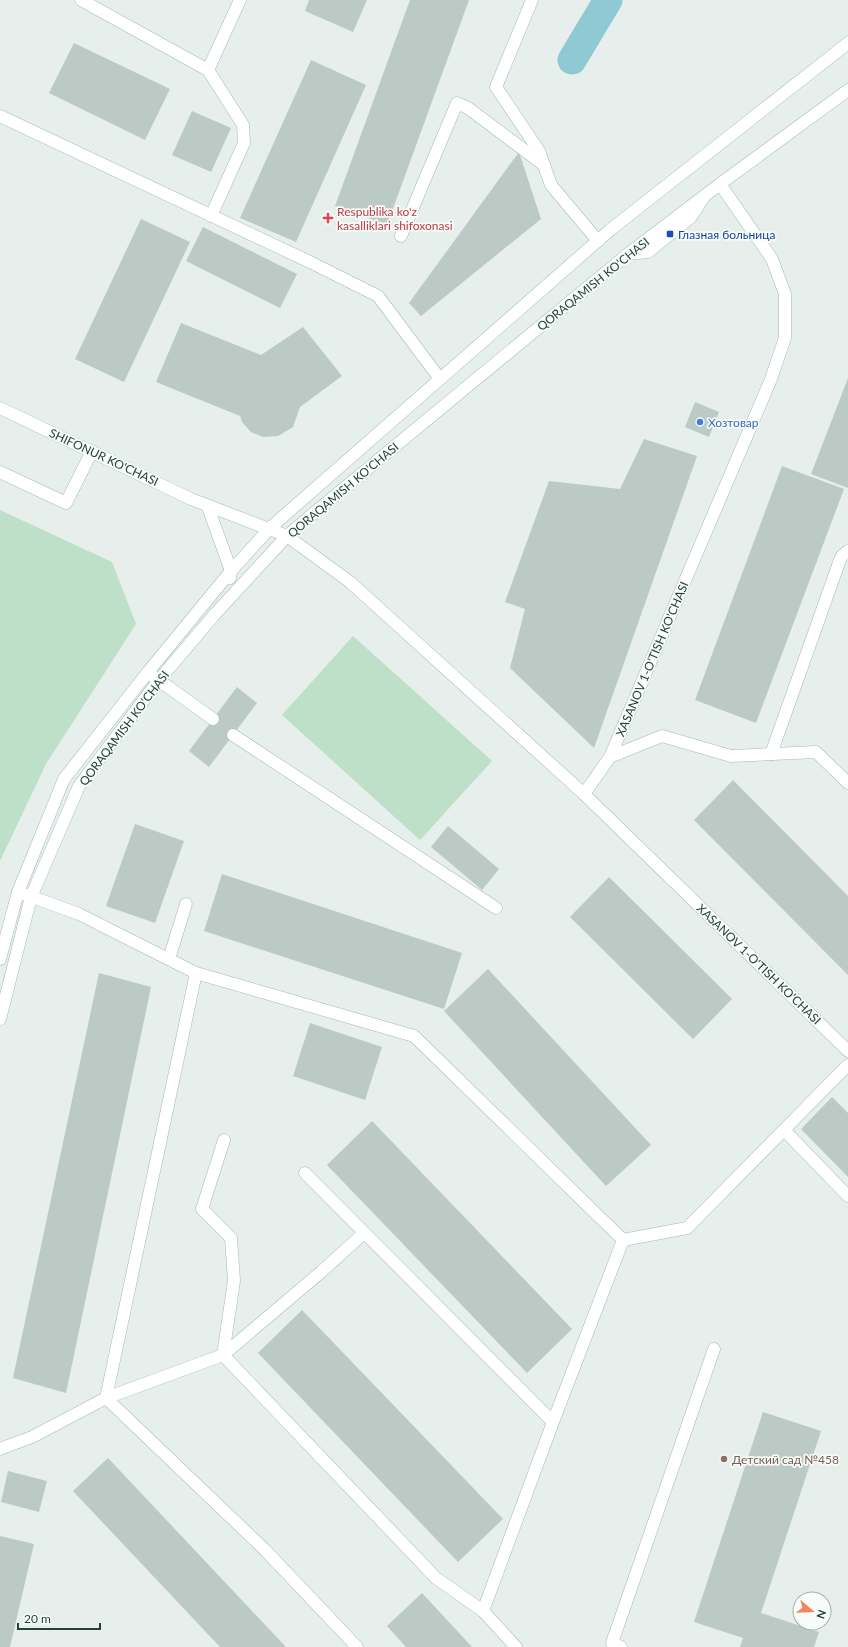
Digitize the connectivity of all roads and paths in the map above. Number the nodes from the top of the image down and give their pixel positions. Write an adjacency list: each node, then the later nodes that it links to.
1 (81, 0): 5 (main road)
2 (240, 0): 5 (main road)
3 (532, 0): 8 (main road)
4 (848, 44): 12 (main road, QORAQAMISH KO'CHASI)
5 (208, 70): 10 (main road)
6 (848, 90): 9 (main road, QORAQAMISH KO'CHASI)
7 (0, 116): 10 (main road)
8 (544, 165): 11 (main road); 12 (main road)
9 (720, 184): 19 (main road, QORAQAMISH KO'CHASI); 28 (main road, XASANOV 1-O'TISH KO'CHASI)
10 (211, 216): 13 (main road)
11 (401, 236)
12 (598, 241): 13 (main road, QORAQAMISH KO'CHASI)
13 (440, 379): 18 (main road, QORAQAMISH KO'CHASI)
14 (0, 408): 15 (main road, SHIFONUR KO'CHASI)
15 (92, 451): 16 (main road); 17 (main road, SHIFONUR KO'CHASI)
16 (0, 472)
17 (208, 507): 18 (main road, SHIFONUR KO'CHASI); 21 (main road)
18 (270, 528): 19 (main road, SHIFONUR KO'CHASI); 21 (main road, QORAQAMISH KO'CHASI)
19 (288, 536): 22 (main road, QORAQAMISH KO'CHASI); 30 (main road, SHIFONUR KO'CHASI)
20 (848, 551): 27 (main road)
21 (231, 572): 22 (main road); 23 (main road, QORAQAMISH KO'CHASI)
22 (226, 602): 24 (main road, QORAQAMISH KO'CHASI)
23 (148, 672): 24 (main road); 31 (main road, QORAQAMISH KO'CHASI)
24 (159, 680): 25 (main road); 32 (main road, QORAQAMISH KO'CHASI)
25 (212, 719)
26 (233, 735): 34 (main road)
27 (771, 754): 28 (main road); 29 (main road)
28 (610, 757): 30 (main road, XASANOV 1-O'TISH KO'CHASI)
29 (848, 783)
30 (584, 794): 39 (main road, XASANOV 1-O'TISH KO'CHASI)
31 (18, 892): 32 (main road); 35 (main road, QORAQAMISH KO'CHASI)
32 (31, 897): 36 (main road); 38 (main road, QORAQAMISH KO'CHASI)
33 (186, 904): 36 (main road)
34 (496, 908)
35 (0, 959)
36 (169, 959): 37 (main road)
37 (196, 973): 46 (main road); 49 (main road)
38 (0, 1019)
39 (848, 1051)
40 (848, 1065): 41 (main road)
41 (784, 1130): 44 (main road); 46 (main road)
42 (224, 1140): 48 (main road)
43 (305, 1174): 45 (main road)
44 (848, 1196)
45 (364, 1233): 48 (main road); 50 (main road)
46 (623, 1240): 50 (main road)
47 (714, 1349): 55 (main road)
48 (223, 1355): 49 (main road); 52 (main road)
49 (106, 1398): 51 (main road); 53 (main road)
50 (552, 1422): 52 (main road)
51 (0, 1449)
52 (483, 1611): 54 (main road)
53 (357, 1647)
54 (516, 1647)
55 (621, 1647)

